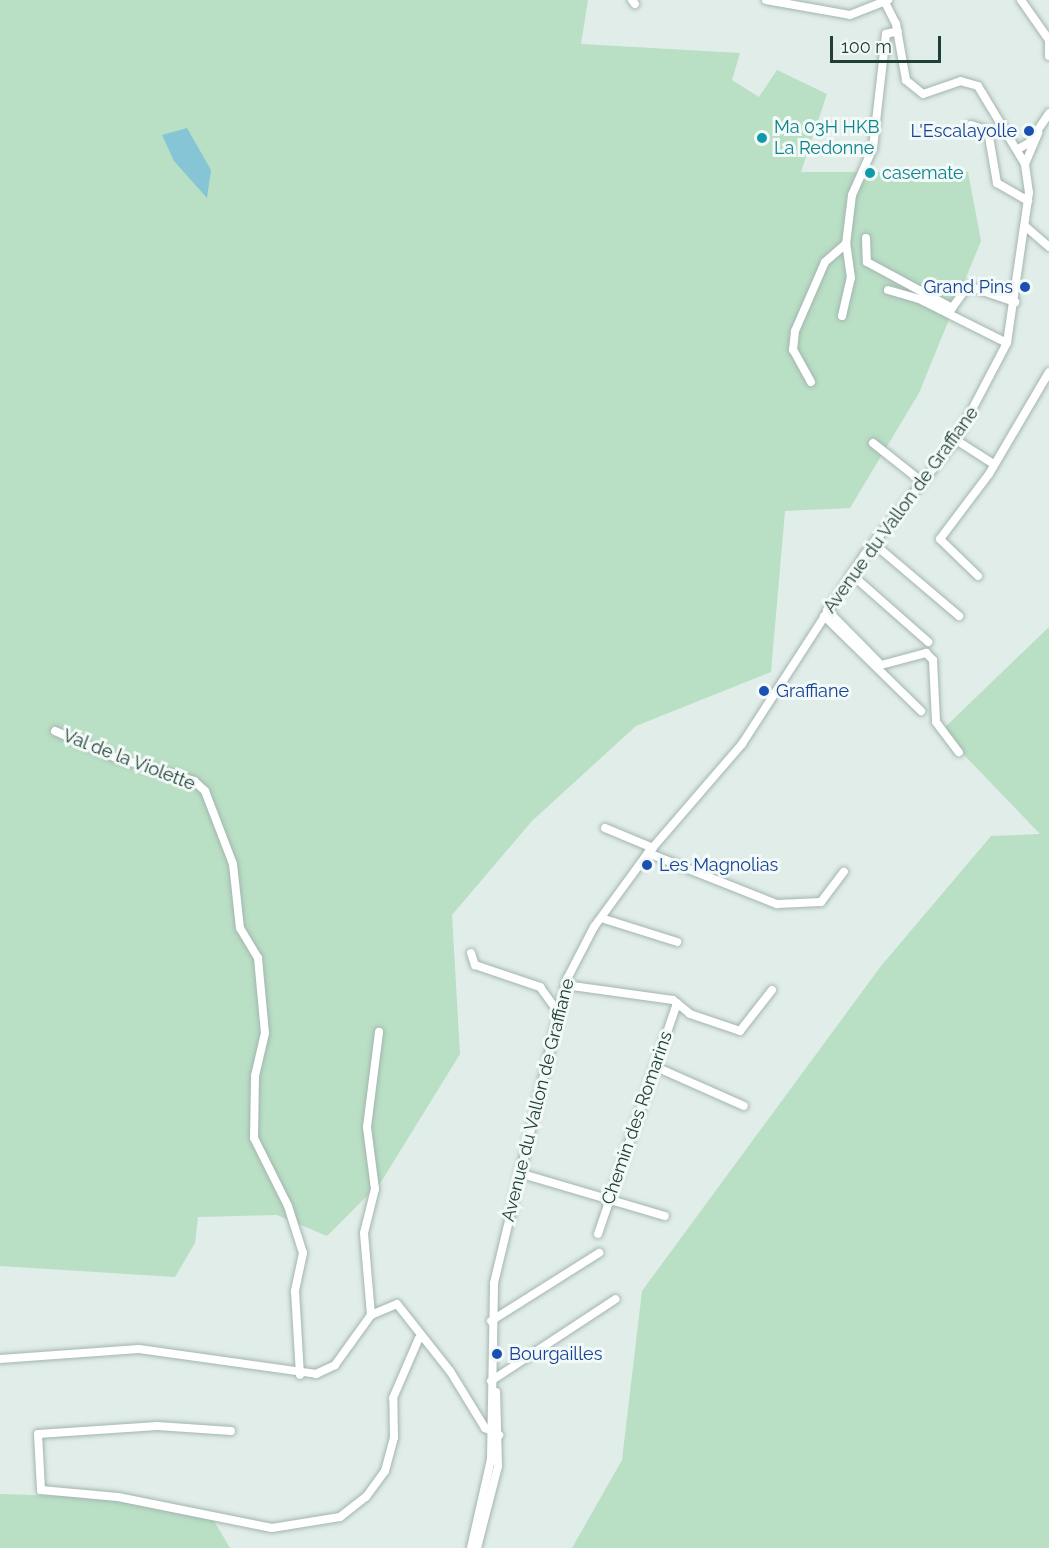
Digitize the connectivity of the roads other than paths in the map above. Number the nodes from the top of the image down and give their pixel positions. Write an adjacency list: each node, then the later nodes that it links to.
1 (766, 0): 2 (street)
2 (886, 0): 4 (street)
3 (1022, 0): 5 (street)
4 (898, 31): 9 (street, Avenue du Vallon de Graffiane); 14 (street)
5 (1049, 56)
6 (1049, 113): 8 (street)
7 (971, 125): 11 (street)
8 (1039, 128): 9 (street); 10 (street)
9 (1018, 150): 10 (street, Avenue du Vallon de Graffiane)
10 (1025, 164): 11 (street, Avenue du Vallon de Graffiane)
11 (1028, 201): 12 (street, Avenue du Vallon de Graffiane)
12 (1025, 226): 15 (street); 17 (street, Avenue du Vallon de Graffiane)
13 (866, 238): 17 (street)
14 (846, 244): 18 (street); 21 (street)
15 (1049, 247)
16 (888, 290): 19 (street)
17 (1015, 302): 19 (street, Avenue du Vallon de Graffiane)
18 (842, 316)
19 (1007, 343): 22 (street, Avenue du Vallon de Graffiane)
20 (1049, 372): 24 (street)
21 (811, 382)
22 (956, 441): 24 (street); 25 (street, Avenue du Vallon de Graffiane)
23 (873, 443): 25 (street)
24 (992, 463): 28 (street)
25 (921, 481): 26 (street, Avenue du Vallon de Graffiane)
26 (873, 543): 27 (street, Avenue du Vallon de Graffiane); 30 (street)
27 (851, 574): 29 (street, Avenue du Vallon de Graffiane); 31 (street)
28 (978, 576)
29 (826, 613): 32 (street); 34 (street); 36 (street, Avenue du Vallon de Graffiane)
30 (959, 616)
31 (928, 642)
32 (921, 711)
33 (55, 731): 58 (street, Val de la Violette)
34 (959, 752)
35 (605, 828): 36 (street)
36 (650, 850): 37 (street); 38 (street, Avenue du Vallon de Graffiane)
37 (844, 872)
38 (601, 918): 39 (street); 41 (street, Avenue du Vallon de Graffiane)
39 (677, 942)
40 (471, 953): 44 (street)
41 (565, 985): 43 (street, Chemin des Romarins); 44 (street, Avenue du Vallon de Graffiane)
42 (772, 990): 43 (street, Chemin des Romarins)
43 (677, 1002): 46 (street, Chemin des Romarins)
44 (558, 1012): 48 (street, Avenue du Vallon de Graffiane)
45 (379, 1032): 54 (street)
46 (656, 1067): 47 (street); 49 (street, Chemin des Romarins)
47 (744, 1106)
48 (519, 1173): 49 (street); 55 (street, Avenue du Vallon de Graffiane)
49 (609, 1198): 50 (street); 51 (street, Chemin des Romarins)
50 (665, 1216)
51 (598, 1234)
52 (599, 1253): 55 (street)
53 (616, 1299): 59 (street)
54 (371, 1315): 56 (street); 58 (street)
55 (491, 1321): 59 (street, Avenue du Vallon de Graffiane)
56 (419, 1338): 60 (street); 61 (street)
57 (0, 1359): 58 (street)
58 (300, 1375)
59 (493, 1381): 61 (street, Avenue du Vallon de Graffiane)
60 (231, 1431)
61 (496, 1434): 62 (street, Avenue du Vallon de Graffiane); 63 (street, Avenue du Vallon de Graffiane)
62 (471, 1548)
63 (477, 1548)

